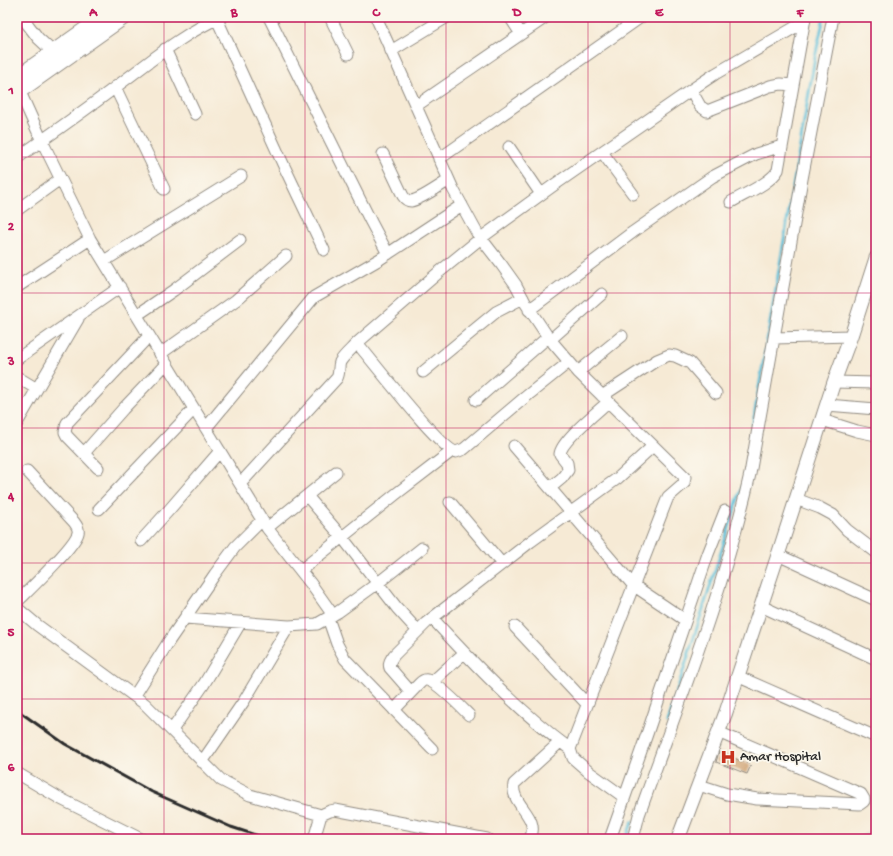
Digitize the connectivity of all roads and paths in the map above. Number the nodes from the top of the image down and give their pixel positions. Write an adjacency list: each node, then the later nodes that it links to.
1 (22, 17): 17 (street)
2 (127, 17): 21 (street)
3 (269, 17): 45 (street)
4 (330, 17): 18 (street)
5 (376, 17): 16 (street)
6 (447, 17): 16 (street)
7 (510, 17): 14 (street)
8 (546, 17): 14 (street)
9 (641, 17): 31 (street)
10 (833, 17): 59 (street)
11 (218, 18): 15 (street); 44 (street)
12 (98, 19): 17 (main road)
13 (805, 19): 19 (street); 22 (street)
14 (521, 34): 23 (street)
15 (165, 49): 20 (street); 24 (street)
16 (391, 51): 23 (street)
17 (52, 54): 21 (main road)
18 (348, 54)
19 (793, 85): 22 (street); 26 (street)
20 (116, 87): 25 (street); 35 (street)
21 (18, 89): 25 (street)
22 (691, 90): 28 (street)
23 (416, 106): 31 (street)
24 (195, 114)
25 (42, 141): 30 (street); 33 (street)
26 (782, 146): 38 (street); 53 (street)
27 (509, 147): 36 (street)
28 (602, 152): 36 (street); 37 (street)
29 (383, 154): 34 (street)
30 (17, 158)
31 (439, 158): 34 (street)
32 (241, 176): 48 (street)
33 (60, 179): 40 (street); 42 (street)
34 (449, 180): 39 (street)
35 (164, 189)
36 (541, 194): 41 (street)
37 (633, 194)
38 (731, 202)
39 (462, 205): 41 (street); 45 (street)
40 (17, 210)
41 (481, 238): 52 (street); 61 (street)
42 (90, 239): 48 (street); 49 (street)
43 (240, 240): 55 (street)
44 (324, 250)
45 (388, 254): 80 (street)
46 (286, 256): 62 (street)
47 (876, 258): 58 (street)
48 (104, 261): 50 (street)
49 (17, 287)
50 (120, 287): 54 (street); 55 (street)
51 (602, 294): 60 (street)
52 (523, 298): 53 (street); 66 (street)
53 (529, 310): 60 (street)
54 (80, 315): 63 (street); 71 (street)
55 (136, 315): 56 (street)
56 (149, 336): 62 (street); 86 (street)
57 (622, 336): 67 (street)
58 (852, 336): 59 (street); 69 (street)
59 (774, 338): 145 (street)
60 (549, 339): 64 (street); 74 (street)
61 (358, 343): 85 (street); 90 (street)
62 (160, 354): 65 (street)
63 (17, 359)
64 (569, 362): 67 (street); 85 (street)
65 (166, 364): 76 (street); 86 (street)
66 (423, 372)
67 (578, 372): 73 (street)
68 (17, 377): 71 (street)
69 (834, 382): 70 (street); 75 (street)
70 (876, 383)
71 (37, 389): 79 (street)
72 (716, 393): 73 (street)
73 (605, 399): 83 (street); 91 (street)
74 (476, 400)
75 (827, 405): 77 (street); 78 (street)
76 (194, 408): 80 (street); 95 (street)
77 (876, 408)
78 (822, 420): 81 (street); 93 (street)
79 (17, 423)
80 (206, 428): 84 (street)
81 (876, 435)
82 (514, 446): 91 (street)
83 (653, 446): 97 (street); 107 (street)
84 (220, 451): 90 (street); 100 (street)
85 (452, 451): 99 (street)
86 (84, 453): 87 (street)
87 (98, 468)
88 (28, 471): 109 (street)
89 (336, 472): 92 (street)
90 (240, 484): 98 (street)
91 (550, 488): 97 (street)
92 (307, 496): 98 (street); 99 (street)
93 (796, 499): 102 (street); 103 (street)
94 (450, 502): 104 (street)
95 (99, 509)
96 (725, 511): 115 (street)
97 (571, 512): 104 (street); 107 (street)
98 (264, 524): 105 (street); 113 (street)
99 (342, 537): 105 (street); 106 (street)
100 (141, 540)
101 (422, 548): 106 (street)
102 (876, 552)
103 (778, 555): 108 (street); 110 (street)
104 (502, 564): 114 (street)
105 (301, 570): 112 (street)
106 (378, 583): 112 (street); 119 (street)
107 (633, 585): 115 (street); 126 (street)
108 (876, 600)
109 (17, 602)
110 (761, 606): 121 (street); 122 (street)
111 (17, 608): 125 (street)
112 (331, 616): 117 (street); 127 (street)
113 (185, 618): 116 (street); 125 (street)
114 (432, 618): 119 (street); 120 (street)
115 (685, 620): 138 (street)
116 (241, 622): 117 (street); 129 (street)
117 (289, 626): 135 (street)
118 (516, 627): 126 (street)
119 (418, 631): 124 (street)
120 (464, 653): 123 (street); 132 (street)
121 (876, 659)
122 (737, 676): 130 (street); 131 (street)
123 (432, 682): 124 (street); 128 (street)
124 (411, 692): 127 (street)
125 (135, 695): 129 (street)
126 (587, 704): 134 (street)
127 (394, 710): 133 (street)
128 (469, 715)
129 (172, 730): 135 (street)
130 (718, 732): 137 (street); 137 (street)
131 (876, 737)
132 (560, 742): 134 (street); 143 (street)
133 (432, 748)
134 (570, 749): 138 (street)
135 (202, 762): 139 (street)
136 (17, 773): 140 (street)
137 (699, 785): 146 (street)
138 (624, 797): 144 (street)
139 (321, 815): 141 (street); 142 (street)
140 (141, 839)
141 (314, 839)
142 (487, 839)
143 (530, 839)
144 (610, 839)
145 (633, 839)
146 (678, 839)

